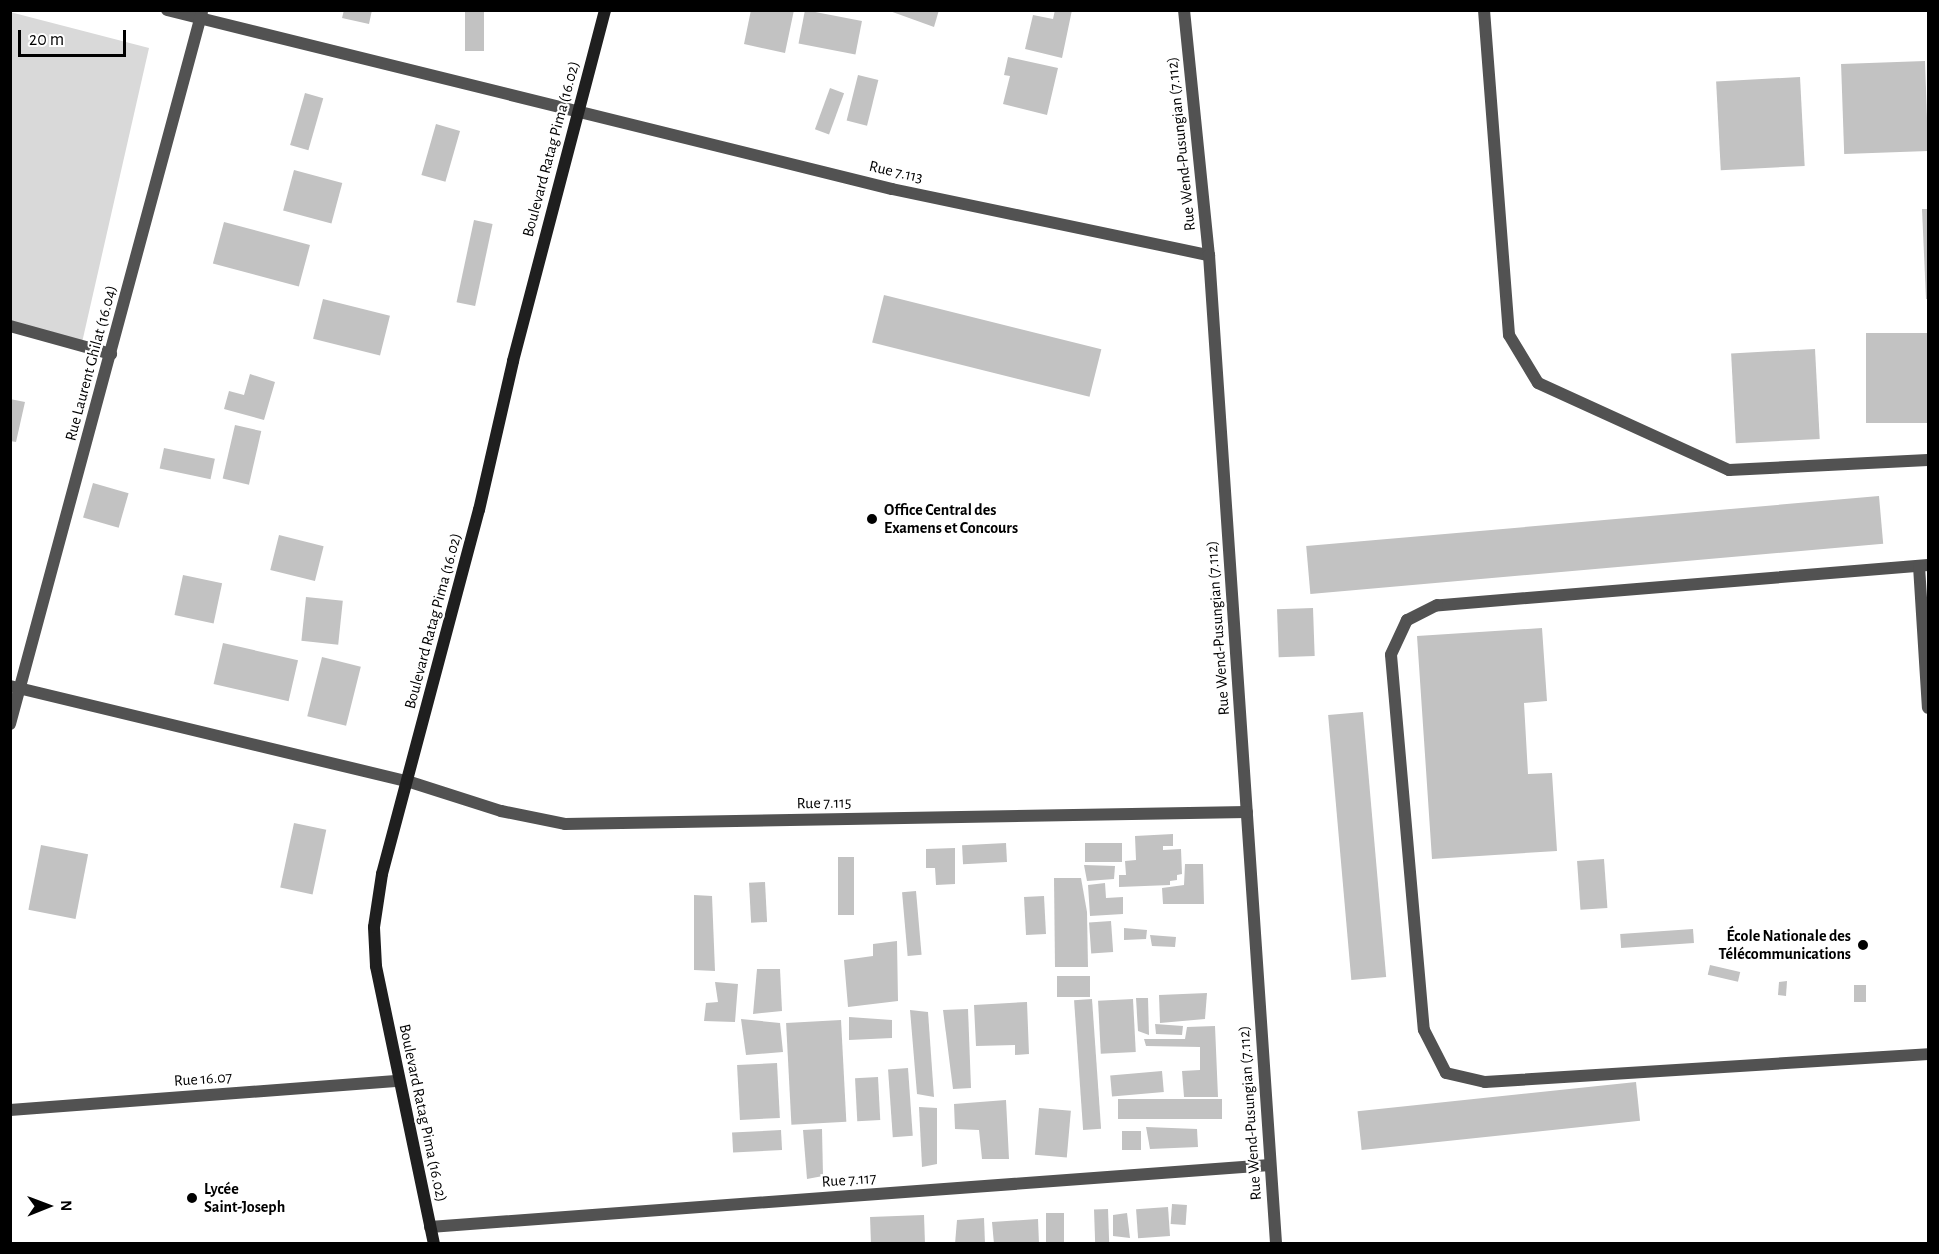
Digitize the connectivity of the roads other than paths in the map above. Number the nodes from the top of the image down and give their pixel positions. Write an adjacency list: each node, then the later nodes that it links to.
1 (167, 10): 5 (street, Rue 7.113)
2 (605, 10): 6 (street, Boulevard Ratag Pima (16.02))
3 (1184, 10): 7 (street, Rue Wend-Pusungian (7.112))
4 (1484, 10): 10 (street)
5 (201, 14): 6 (street, Rue 7.113); 9 (street, Rue Laurent Ghilat (16.04))
6 (577, 113): 7 (street, Rue 7.113); 15 (street, Boulevard Ratag Pima (16.02))
7 (1209, 255): 16 (street, Rue Wend-Pusungian (7.112))
8 (10, 326): 9 (street)
9 (111, 354): 12 (street, Rue Laurent Ghilat (16.04))
10 (1929, 460)
11 (1924, 566): 13 (street); 17 (street)
12 (14, 687): 14 (street, Rue Laurent Ghilat (16.04)); 15 (street, Rue 7.115)
13 (1929, 708)
14 (10, 724)
15 (407, 781): 16 (street, Rue 7.115); 18 (street, Boulevard Ratag Pima (16.02))
16 (1247, 812): 20 (street, Rue Wend-Pusungian (7.112))
17 (1929, 1054)
18 (399, 1081): 19 (street, Rue 16.07); 21 (street, Boulevard Ratag Pima (16.02))
19 (10, 1110)
20 (1270, 1165): 21 (street, Rue 7.117); 23 (street, Rue Wend-Pusungian (7.112))
21 (430, 1227): 22 (street, Boulevard Ratag Pima (16.02))
22 (434, 1244)
23 (1276, 1244)

